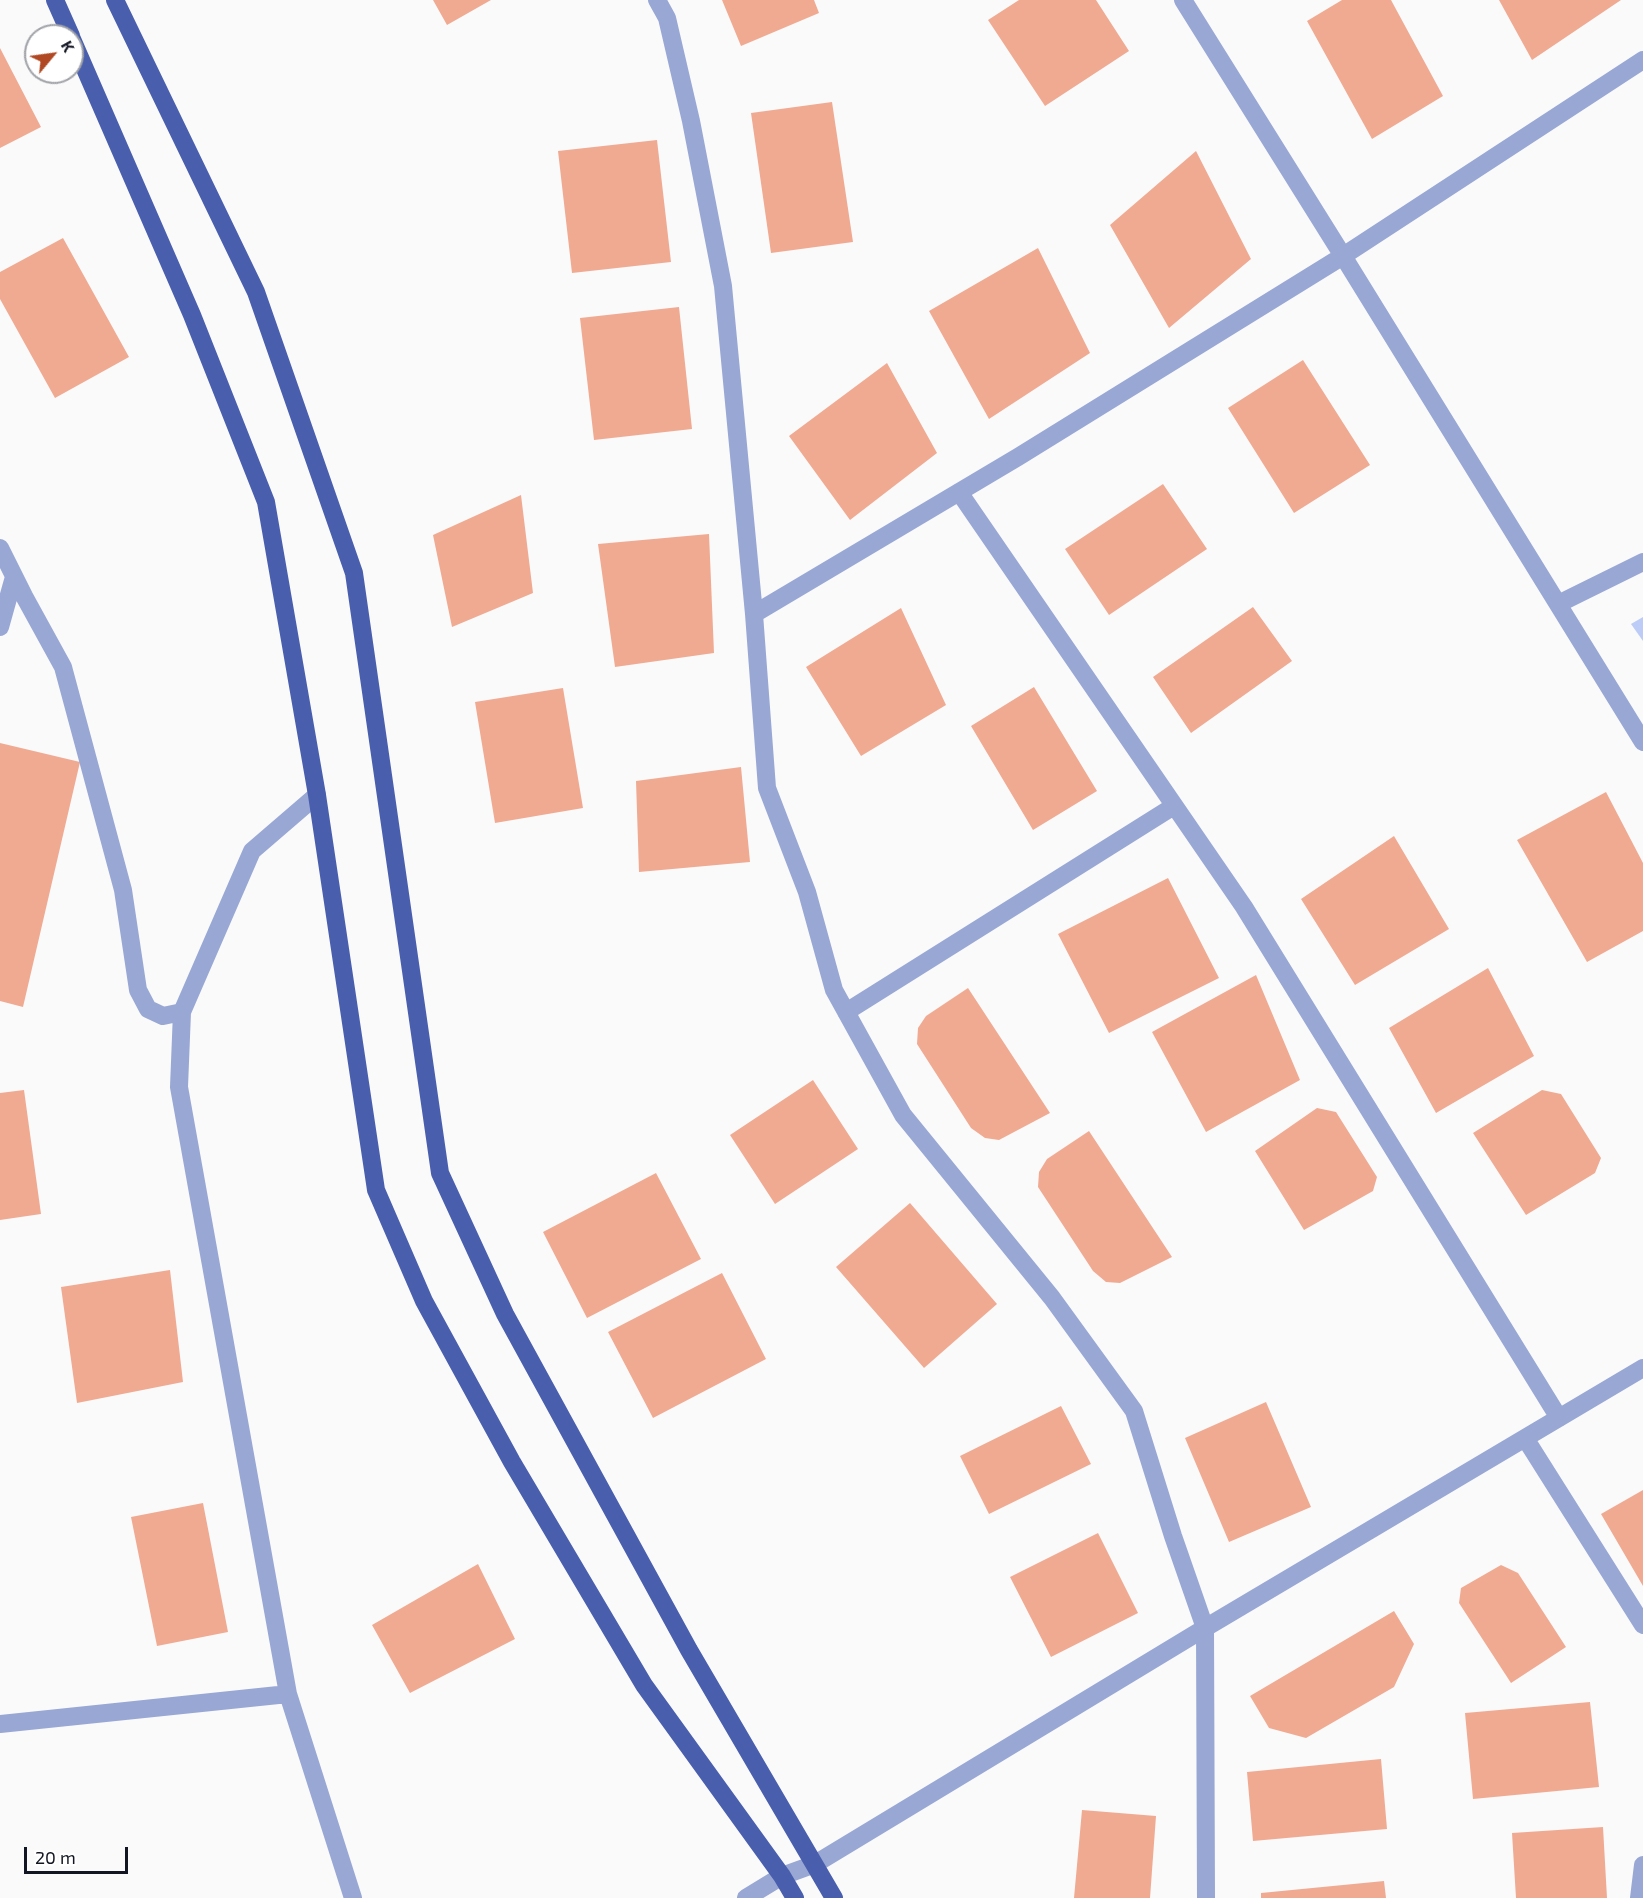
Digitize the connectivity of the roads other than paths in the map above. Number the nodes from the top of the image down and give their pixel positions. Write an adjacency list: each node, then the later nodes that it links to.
1 (55, 0): 5 (main road)
2 (115, 0): 28 (main road)
3 (657, 0): 14 (street)
4 (1183, 0): 8 (street)
5 (65, 24)
6 (1643, 60): 8 (street)
7 (84, 68): 17 (main road)
8 (1343, 256): 9 (street); 13 (street)
9 (959, 492): 14 (street); 18 (street)
10 (0, 548): 12 (street)
11 (1643, 562): 13 (street)
12 (15, 577): 15 (street); 19 (street)
13 (1558, 603): 16 (street)
14 (754, 614): 20 (street)
15 (0, 627)
16 (1643, 742)
17 (317, 795): 19 (street); 30 (main road)
18 (1174, 806): 20 (street); 22 (street)
19 (182, 1012): 26 (street)
20 (846, 1012): 25 (street)
21 (1643, 1368): 22 (street)
22 (1559, 1418): 23 (street)
23 (1525, 1438): 24 (street); 25 (street)
24 (1643, 1624)
25 (1205, 1628): 28 (street); 35 (street)
26 (288, 1694): 27 (street); 31 (street)
27 (0, 1724)
28 (815, 1864): 30 (street); 34 (main road)
29 (1643, 1865): 36 (street)
30 (782, 1876): 32 (street); 33 (main road)
31 (353, 1898)
32 (746, 1898)
33 (795, 1898)
34 (834, 1898)
35 (1206, 1898)
36 (1640, 1898)

